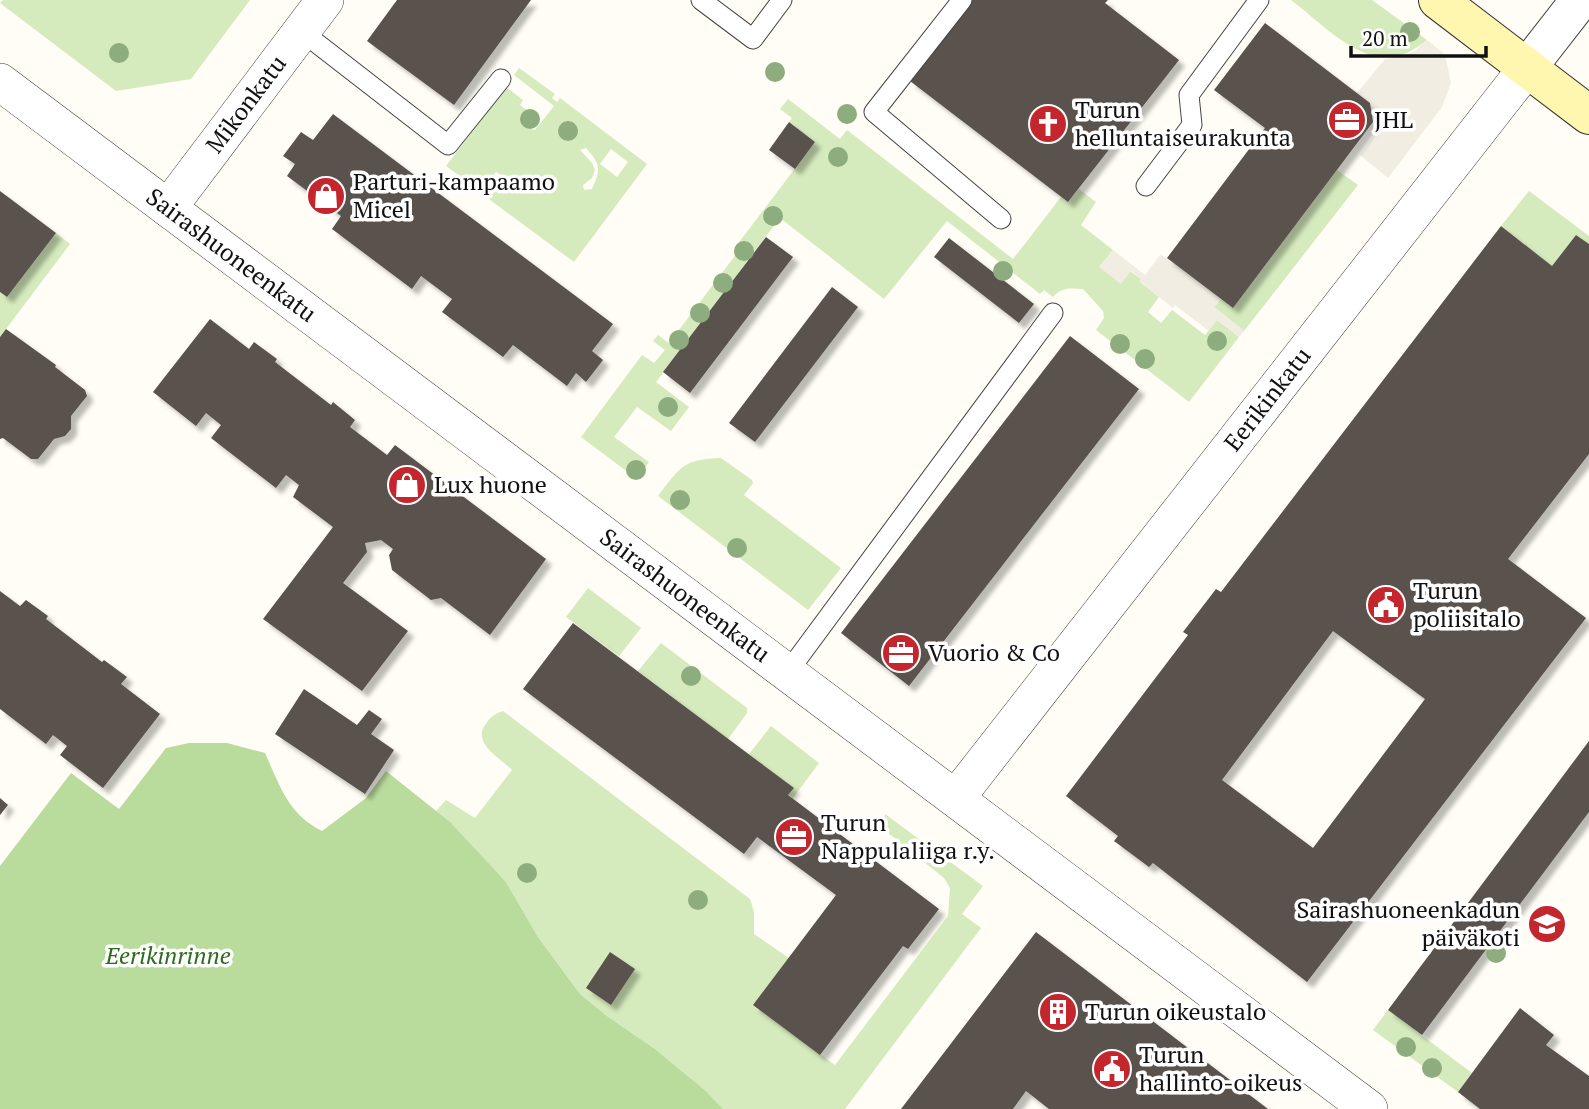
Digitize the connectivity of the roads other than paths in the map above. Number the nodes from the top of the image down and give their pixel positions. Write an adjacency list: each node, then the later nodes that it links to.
1 (324, 0): 8 (street, Mikonkatu)
2 (701, 0): 3 (lane)
3 (782, 0)
4 (962, 0): 15 (lane)
5 (1259, 0): 13 (lane)
6 (1438, 0): 9 (main road)
7 (1580, 0): 9 (street, Eerikinkatu)
8 (301, 31): 10 (lane); 14 (street, Mikonkatu)
9 (1527, 68): 12 (main road); 18 (street, Eerikinkatu)
10 (501, 79)
11 (0, 82): 14 (street, Sairashuoneenkatu)
12 (1589, 115)
13 (1146, 186)
14 (167, 208): 17 (street, Sairashuoneenkatu)
15 (1001, 219)
16 (1054, 313): 17 (lane)
17 (787, 673): 18 (street, Sairashuoneenkatu)
18 (956, 798): 19 (street, Sairashuoneenkatu)
19 (1369, 1109)

